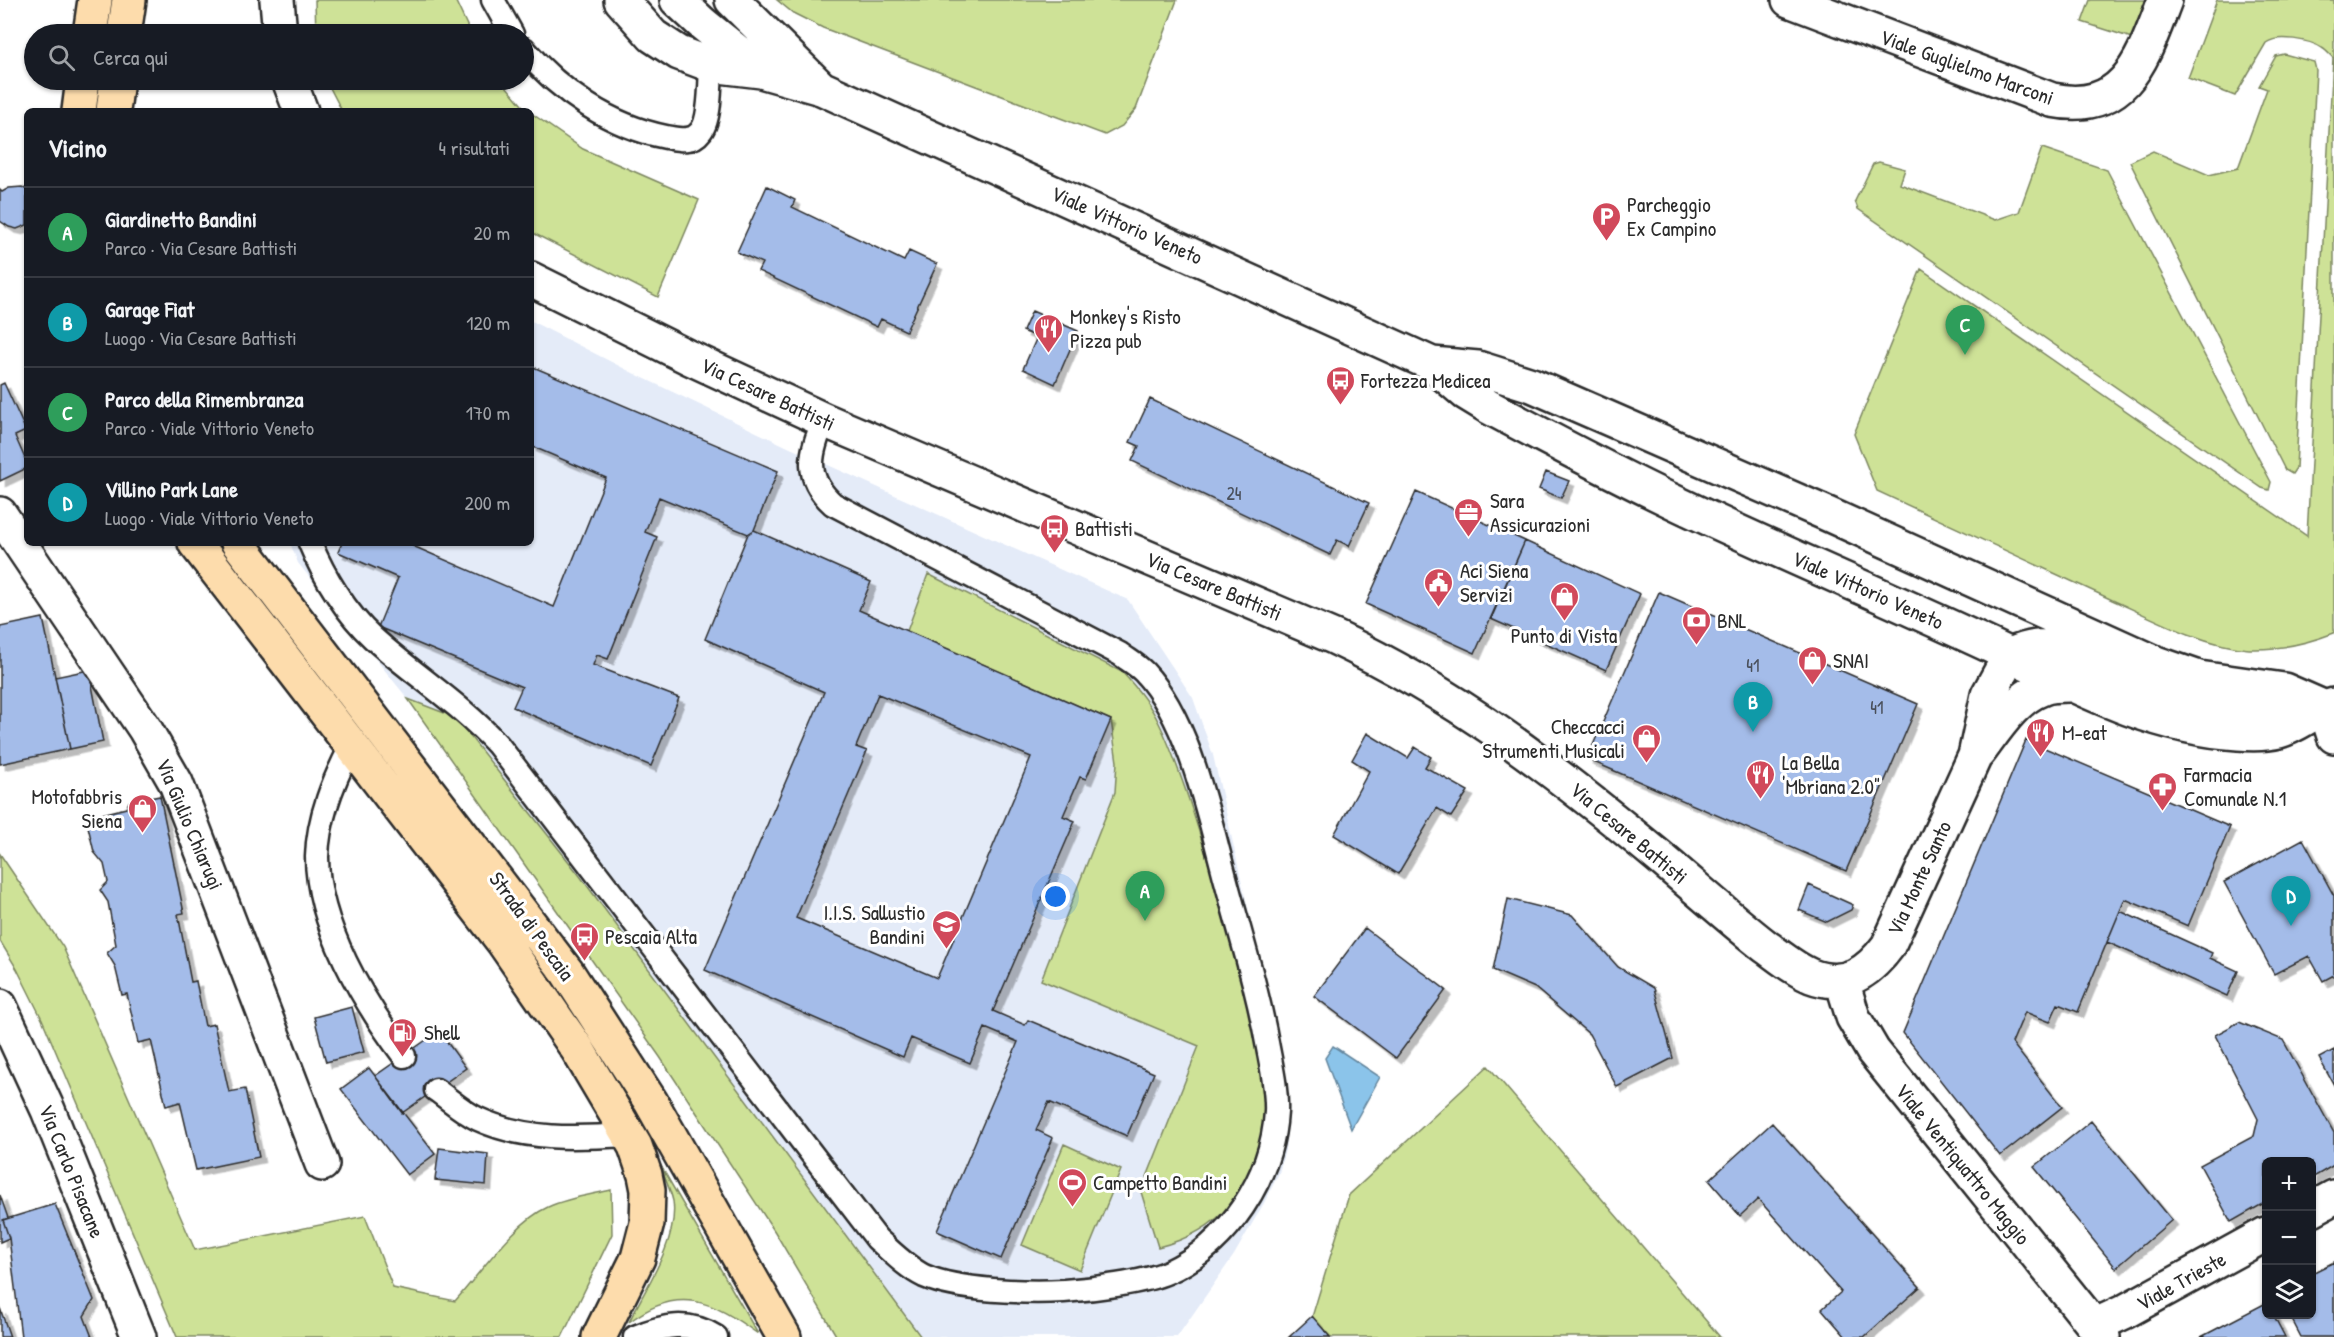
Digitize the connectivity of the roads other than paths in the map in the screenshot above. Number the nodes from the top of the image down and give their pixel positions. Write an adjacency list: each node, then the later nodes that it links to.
1 (95, 0): 10 (main road)
2 (129, 0): 11 (main road)
3 (277, 0): 12 (street)
4 (493, 0): 13 (lane)
5 (621, 0): 15 (street, Viale Vittorio Veneto)
6 (677, 0): 16 (street, Viale Vittorio Veneto)
7 (732, 0): 17 (street, Viale Vittorio Veneto)
8 (1789, 0): 9 (street, Viale Guglielmo Marconi)
9 (2165, 0)
10 (91, 24)
11 (125, 24)
12 (279, 24)
13 (506, 24)
14 (534, 59): 15 (lane)
15 (711, 65): 16 (street, Viale Vittorio Veneto)
16 (761, 71): 17 (street, Viale Vittorio Veneto)
17 (821, 88): 25 (street, Viale Vittorio Veneto)
18 (82, 90): 21 (main road)
19 (116, 90): 22 (main road)
20 (293, 90): 23 (street)
21 (79, 108)
22 (113, 108)
23 (300, 108)
24 (534, 280): 26 (street, Via Cesare Battisti)
25 (1432, 364): 31 (street, Viale Vittorio Veneto); 33 (street, Viale Vittorio Veneto)
26 (824, 420): 30 (lane); 36 (street, Via Cesare Battisti)
27 (0, 514): 41 (street, Via Giulio Chiarugi)
28 (197, 546): 34 (main road, Strada di Pescaia)
29 (240, 546): 50 (main road, Strada di Pescaia)
30 (311, 546)
31 (2010, 655): 32 (street, Viale Vittorio Veneto); 33 (street); 35 (street, Via Monte Santo)
32 (2069, 685): 33 (street, Viale Vittorio Veneto); 35 (street, Via Monte Santo)
33 (2331, 716)
34 (352, 745): 38 (lane); 40 (main road, Strada di Pescaia)
35 (1975, 756): 36 (street, Via Monte Santo)
36 (1842, 981): 45 (street, Viale Ventiquattro Maggio)
37 (0, 1006): 46 (street, Via Carlo Pisacane)
38 (404, 1056)
39 (436, 1090): 40 (lane)
40 (629, 1135): 47 (main road, Strada di Pescaia)
41 (322, 1164)
42 (2334, 1197): 43 (street)
43 (2316, 1207)
44 (2262, 1236): 45 (street, Viale Trieste)
45 (2098, 1331)
46 (139, 1337)
47 (599, 1337)
48 (635, 1337): 49 (lane)
49 (716, 1337)
50 (784, 1337)

